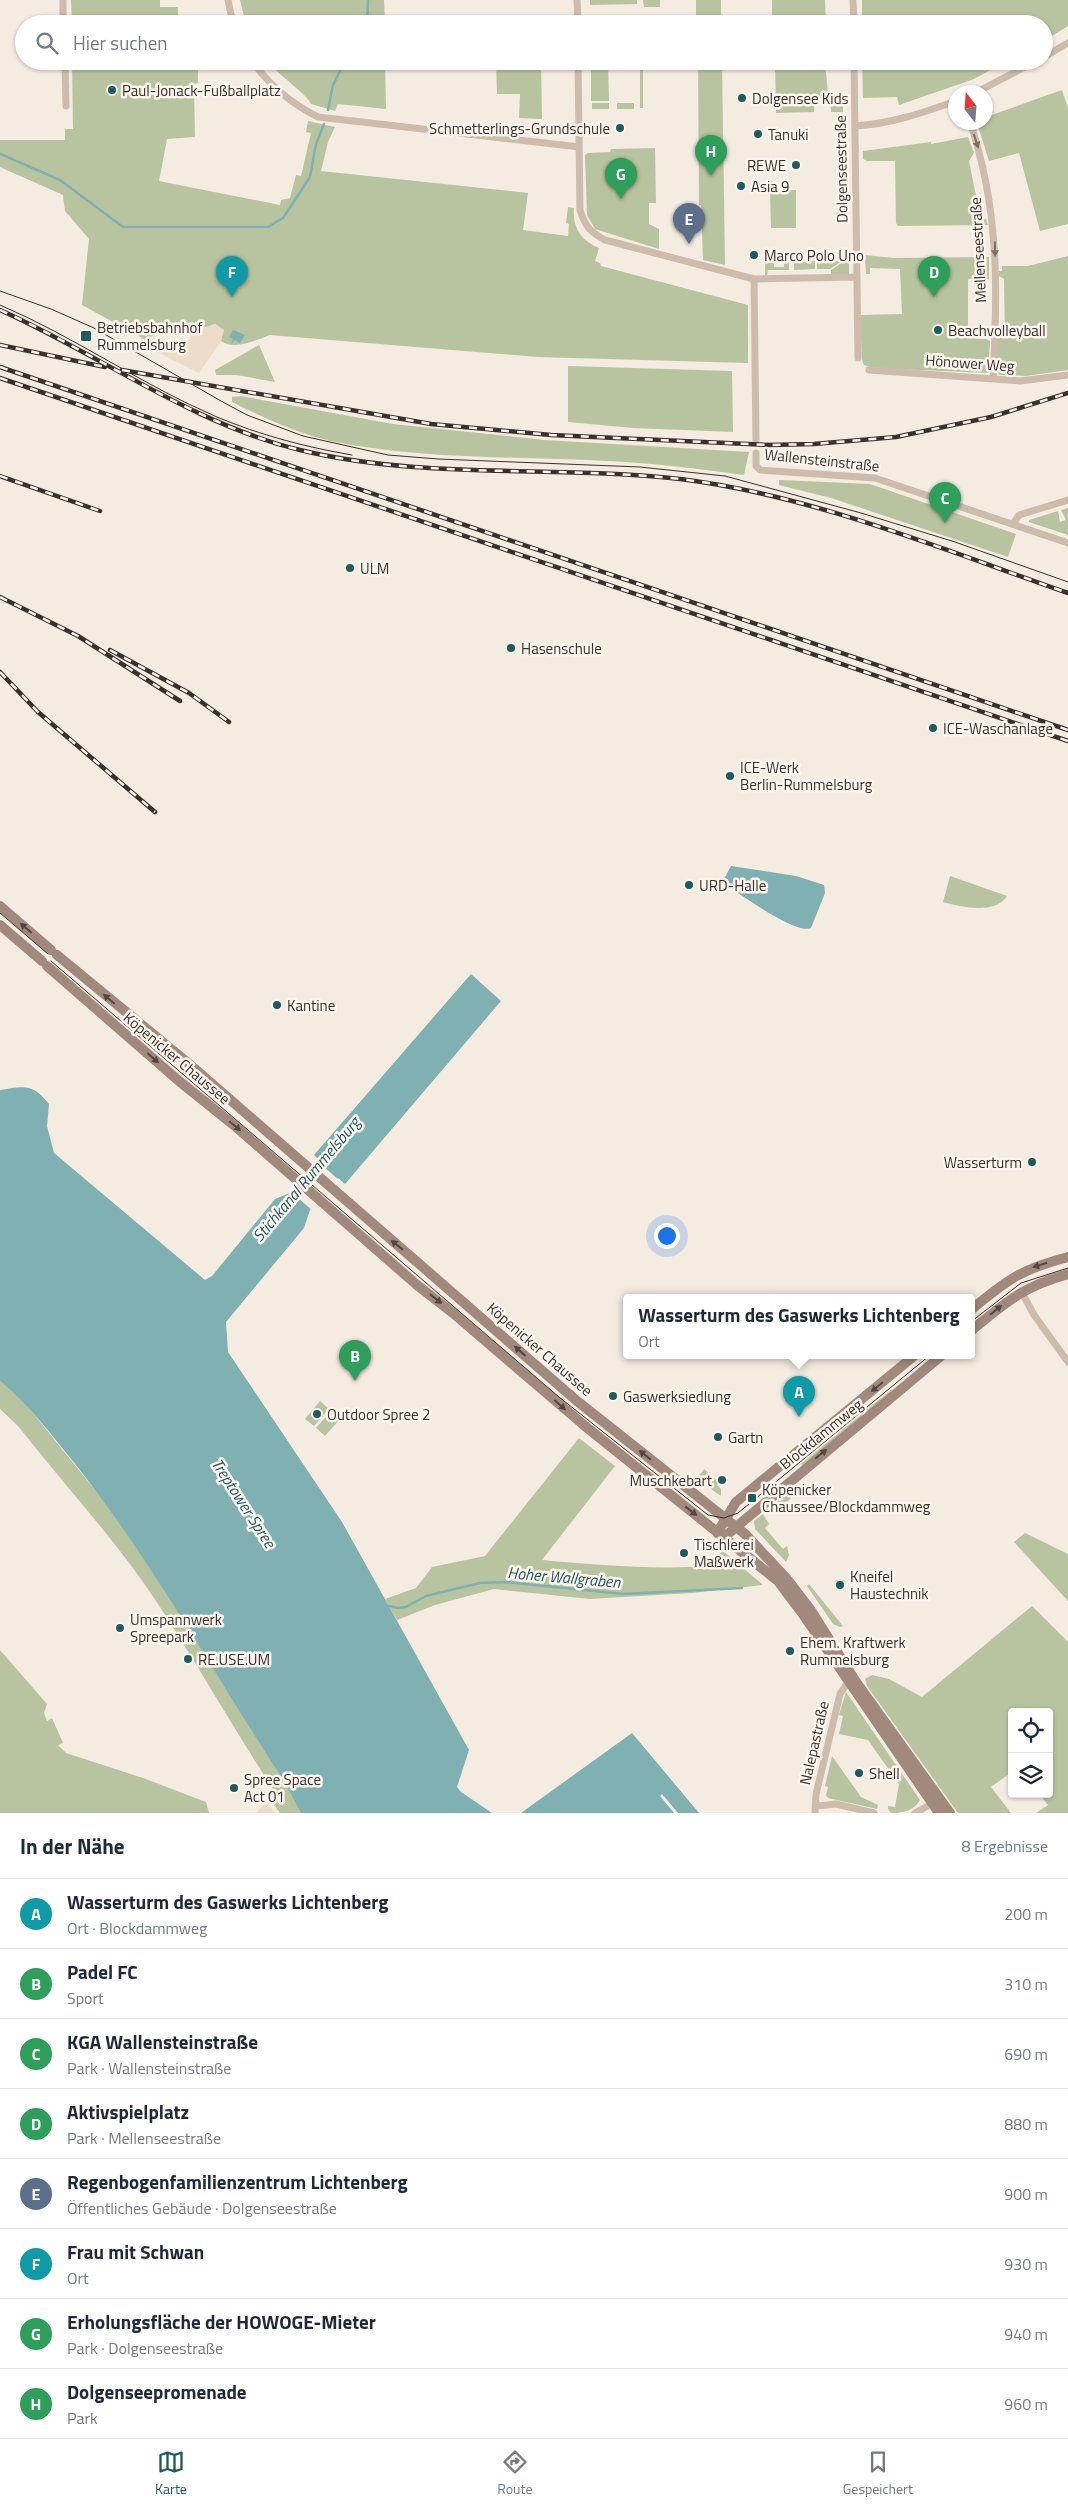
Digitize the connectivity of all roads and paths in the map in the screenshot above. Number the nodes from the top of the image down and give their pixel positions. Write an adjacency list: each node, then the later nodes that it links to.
1 (62, 0): 5 (street)
2 (228, 0): 6 (street)
3 (577, 0): 7 (street)
4 (854, 0): 8 (street)
5 (63, 15)
6 (231, 15)
7 (578, 15)
8 (854, 15)
9 (1067, 46): 10 (street)
10 (1053, 53)
11 (65, 70): 18 (street)
12 (258, 70): 21 (street)
13 (578, 70): 21 (street)
14 (854, 70): 19 (street, Dolgenseestraße)
15 (1019, 70): 16 (street)
16 (990, 85)
17 (948, 103): 19 (street)
18 (66, 106)
19 (855, 126): 22 (street, Dolgenseestraße)
20 (973, 130): 27 (street, Mellenseestraße, one-way to 27)
21 (579, 147): 23 (street)
22 (857, 277): 23 (street); 24 (street, Dolgenseestraße)
23 (754, 279): 28 (street)
24 (858, 358)
25 (870, 370): 27 (street, Hönower Weg)
26 (1068, 375): 27 (street, Hönower Weg)
27 (993, 378)
28 (756, 440)
29 (756, 453): 31 (street, Wallensteinstraße)
30 (1068, 500): 31 (street)
31 (1013, 524): 32 (street, Wallensteinstraße)
32 (1068, 543)
33 (0, 906): 44 (main road, Köpenicker Chaussee, one-way to 33)
34 (0, 925): 46 (main road, Köpenicker Chaussee, one-way to 46)
35 (1068, 1257): 37 (main road, one-way to 37)
36 (1068, 1274): 38 (main road)
37 (1012, 1276): 38 (main road); 39 (main road)
38 (1021, 1291): 40 (main road, one-way to 38); 43 (street)
39 (975, 1307)
40 (975, 1328)
41 (910, 1359): 44 (main road, Blockdammweg, one-way to 44)
42 (937, 1359): 45 (main road, Blockdammweg, one-way to 42)
43 (1068, 1362)
44 (724, 1518): 45 (main road, Köpenicker Chaussee); 46 (main road, Blockdammweg)
45 (735, 1526): 46 (main road, Blockdammweg); 47 (main road, Köpenicker Chaussee)
46 (720, 1535): 47 (main road, Köpenicker Chaussee)
47 (782, 1580): 48 (main road); 49 (main road)
48 (848, 1682): 49 (main road); 50 (street, Nalepastraße)
49 (936, 1801): 52 (street); 53 (main road); 54 (main road)
50 (816, 1809): 51 (street)
51 (874, 1813)
52 (915, 1813)
53 (939, 1813)
54 (950, 1813)

